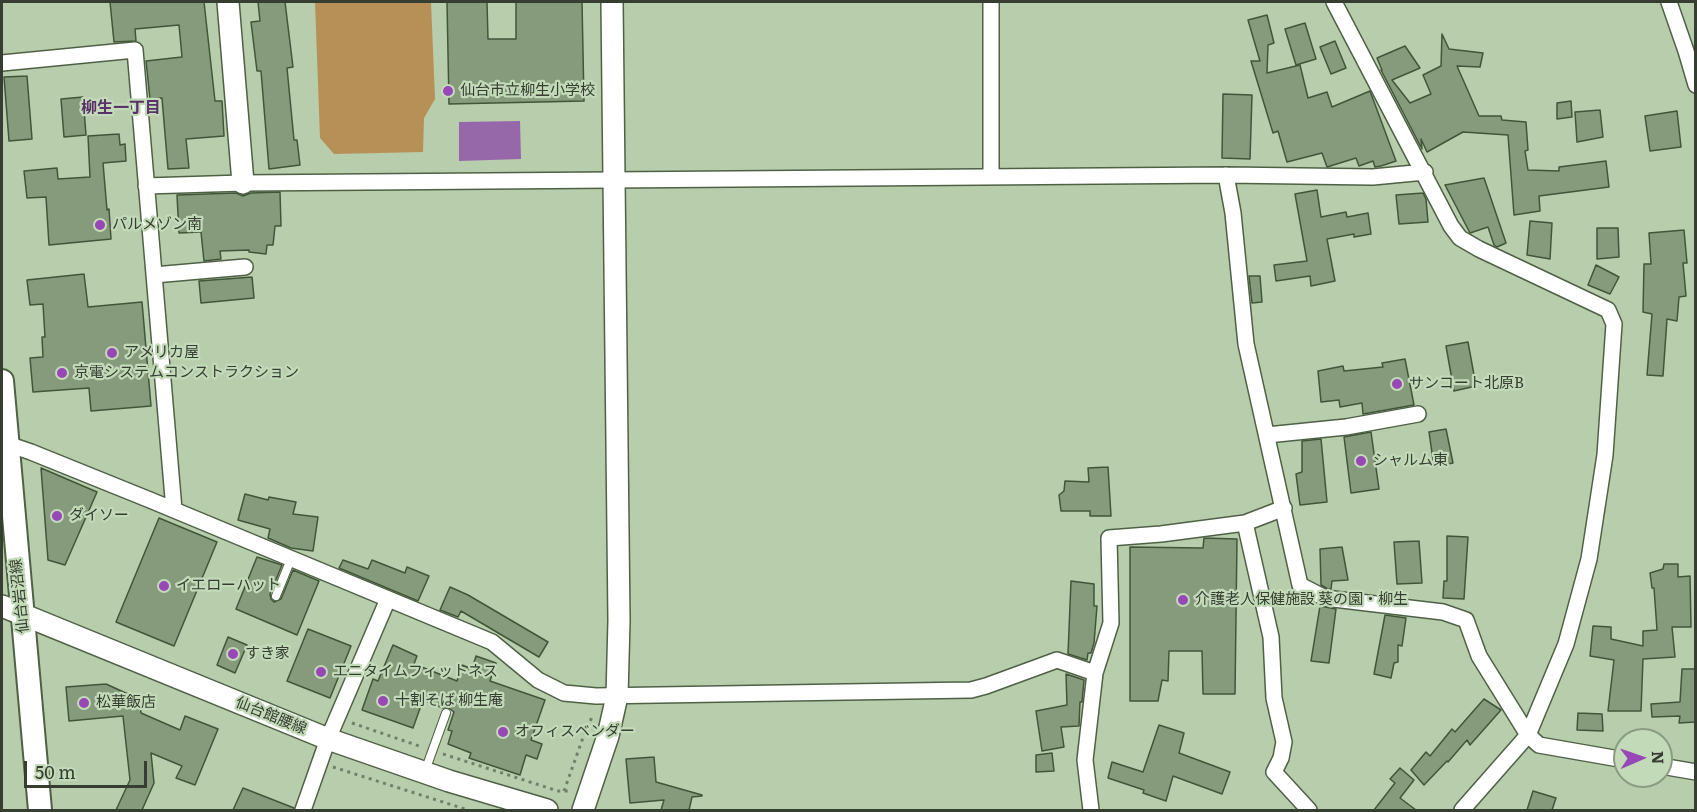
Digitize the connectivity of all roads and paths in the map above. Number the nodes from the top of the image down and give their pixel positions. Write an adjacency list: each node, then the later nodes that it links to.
1 (228, 2): 12 (street)
2 (612, 2): 11 (street)
3 (991, 2): 10 (street)
4 (1334, 2): 8 (street)
5 (1669, 2): 7 (street)
6 (2, 63): 13 (street)
7 (1695, 85)
8 (1425, 172): 9 (street); 32 (street)
9 (1226, 175): 10 (street); 18 (street)
10 (991, 177): 11 (street)
11 (614, 181): 12 (street); 28 (street)
12 (243, 183): 13 (street)
13 (146, 186): 15 (street)
14 (245, 267): 15 (street)
15 (154, 275): 21 (street)
16 (2, 381): 19 (main road, 仙台岩沼線)
17 (1418, 414): 18 (street)
18 (1267, 435): 20 (street)
19 (4, 443): 21 (street); 26 (main road, 仙台岩沼線)
20 (1284, 508): 22 (street); 32 (street)
21 (174, 510): 23 (street)
22 (1245, 523): 27 (street); 47 (street)
23 (291, 559): 24 (lane); 25 (street)
24 (276, 596)
25 (388, 599): 28 (street); 33 (street)
26 (12, 610): 33 (street, 仙台館腰線); 42 (main road, 仙台岩沼線)
27 (1095, 674): 28 (street); 46 (street)
28 (617, 696): 41 (street)
29 (595, 712): 40 (path)
30 (446, 713): 34 (lane)
31 (344, 721): 34 (path)
32 (1528, 735): 35 (street); 48 (street)
33 (328, 739): 38 (street, 仙台館腰線); 43 (street)
34 (432, 751): 38 (lane); 40 (path)
35 (1613, 758)
36 (330, 766): 44 (path)
37 (1673, 768): 39 (street)
38 (425, 772): 45 (street, 仙台館腰線)
39 (1695, 772)
40 (564, 791): 41 (path)
41 (580, 801)
42 (39, 810)
43 (303, 810)
44 (468, 810)
45 (547, 810)
46 (1091, 810)
47 (1309, 810)
48 (1462, 810)

